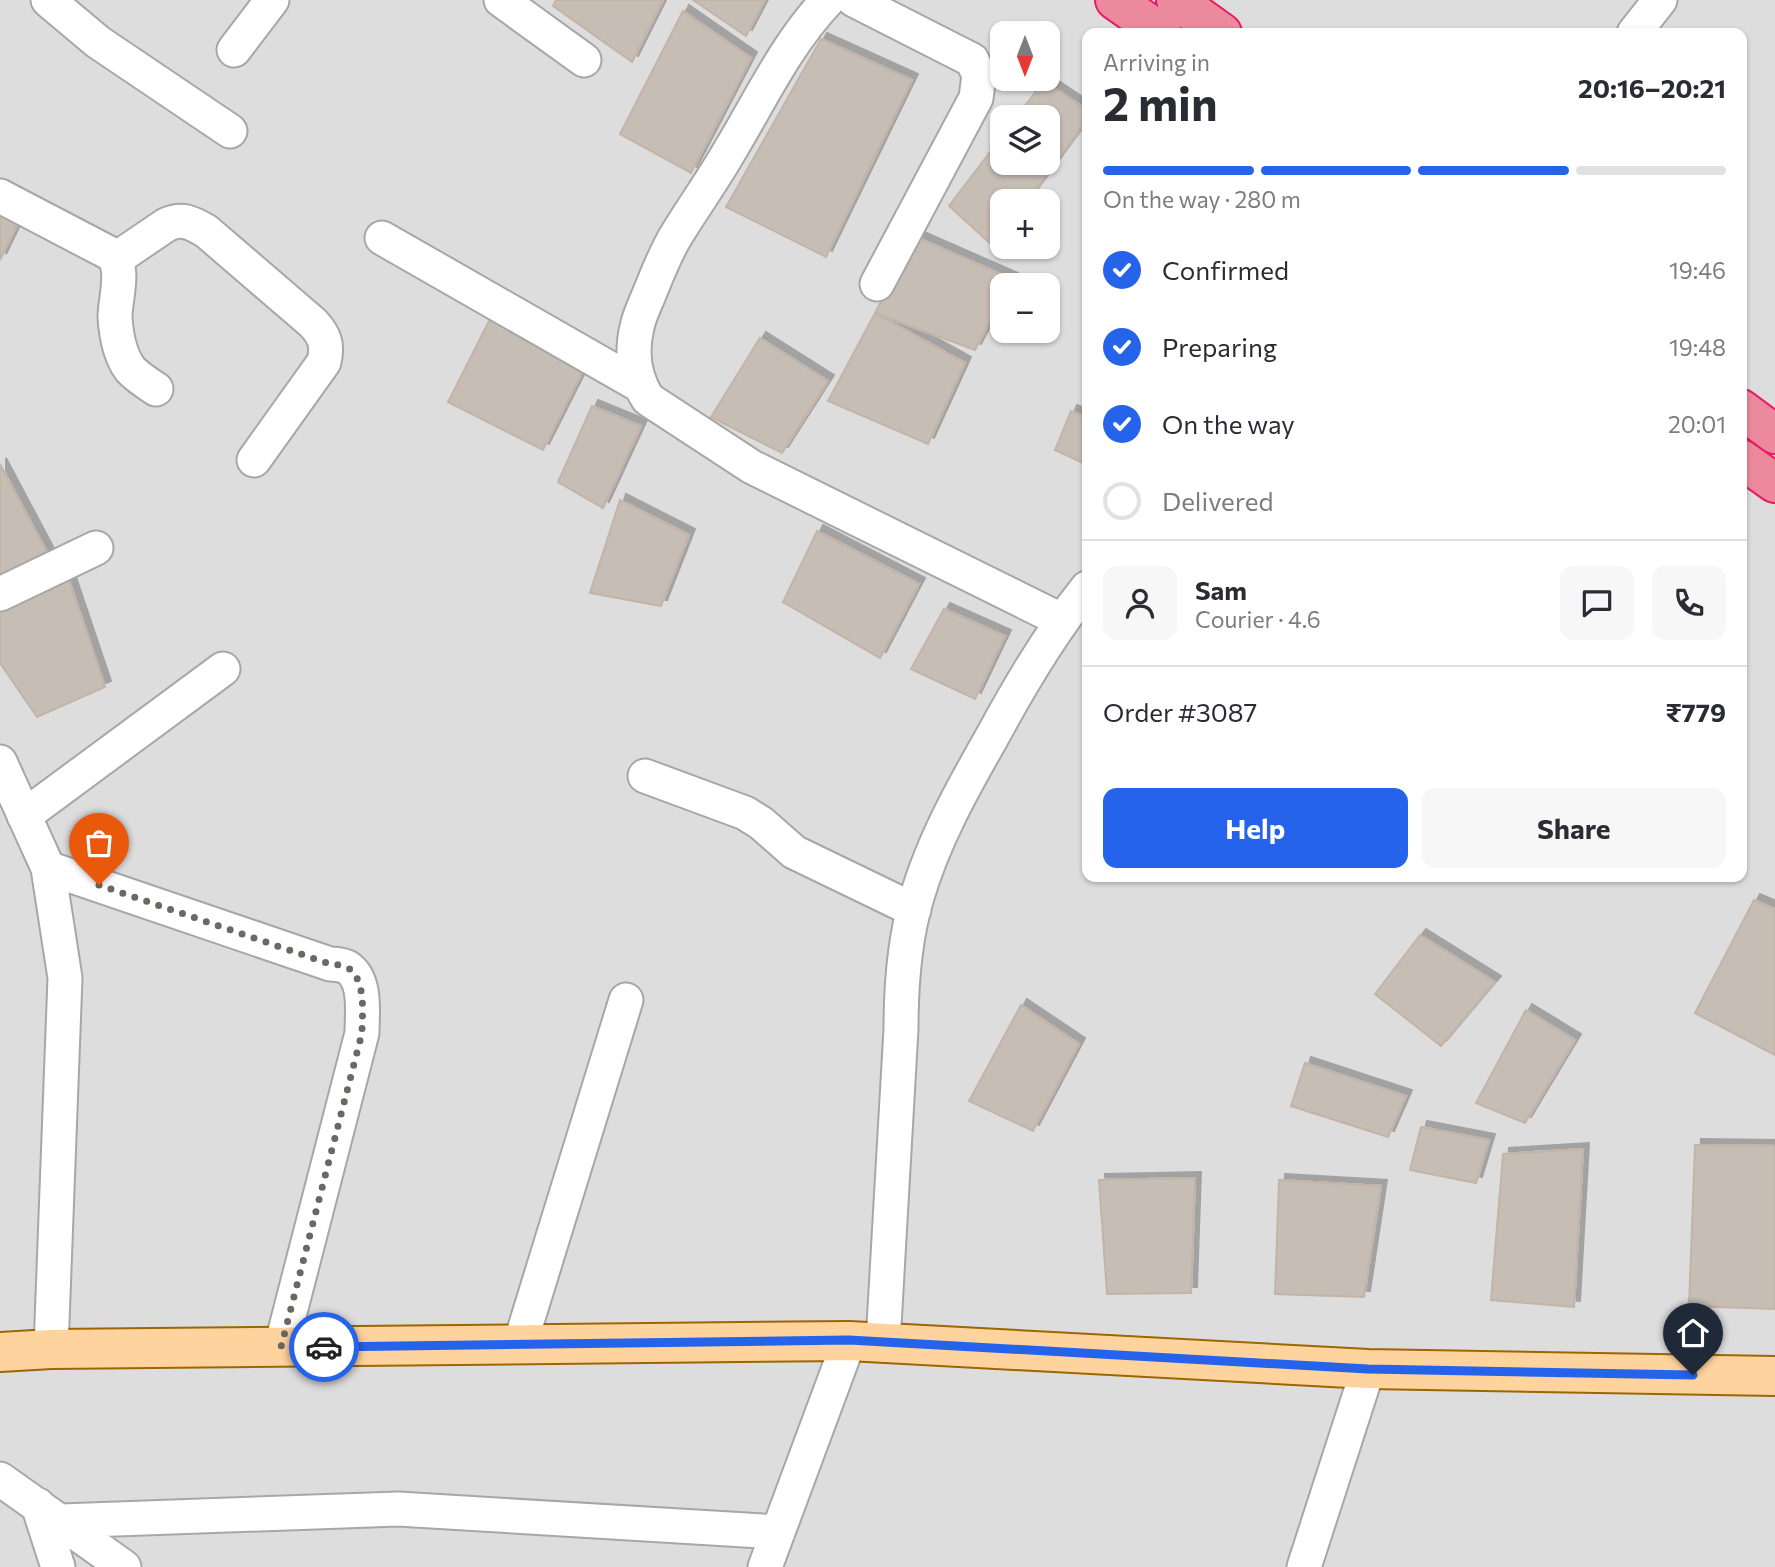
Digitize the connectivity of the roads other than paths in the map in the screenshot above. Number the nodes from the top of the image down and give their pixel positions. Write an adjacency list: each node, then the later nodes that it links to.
1 (48, 0): 14 (street)
2 (272, 0): 12 (street)
3 (501, 0): 13 (street)
4 (828, 0): 19 (street)
5 (854, 0): 18 (street)
6 (1115, 0): 9 (highway)
7 (1176, 0): 10 (highway)
8 (1660, 0): 11 (street)
9 (1155, 28)
10 (1215, 28)
11 (1638, 28)
12 (234, 50)
13 (584, 60)
14 (229, 131)
15 (0, 196): 17 (street)
16 (382, 238): 19 (street)
17 (116, 258): 20 (street); 23 (street)
18 (877, 284)
19 (639, 386): 29 (street)
20 (156, 389)
21 (1747, 413): 22 (highway)
22 (1775, 434)
23 (254, 460)
24 (1747, 464): 25 (highway)
25 (1775, 484)
26 (96, 548): 27 (street)
27 (0, 594)
28 (1082, 594): 29 (street)
29 (1061, 620): 35 (street)
30 (223, 669): 33 (street)
31 (0, 762): 33 (street)
32 (645, 776): 35 (street)
33 (24, 816): 34 (street)
34 (48, 868): 39 (street); 40 (street)
35 (914, 910): 37 (street)
36 (626, 999): 38 (street)
37 (866, 1342): 38 (main road); 42 (main road); 46 (street)
38 (520, 1344): 39 (main road)
39 (281, 1347): 40 (main road)
40 (51, 1349): 41 (main road)
41 (0, 1352)
42 (1368, 1369): 43 (main road); 50 (street)
43 (1775, 1376)
44 (0, 1479): 45 (street)
45 (50, 1513): 46 (street); 47 (street); 48 (street)
46 (778, 1532): 49 (street)
47 (58, 1567)
48 (124, 1567)
49 (765, 1567)
50 (1304, 1567)

